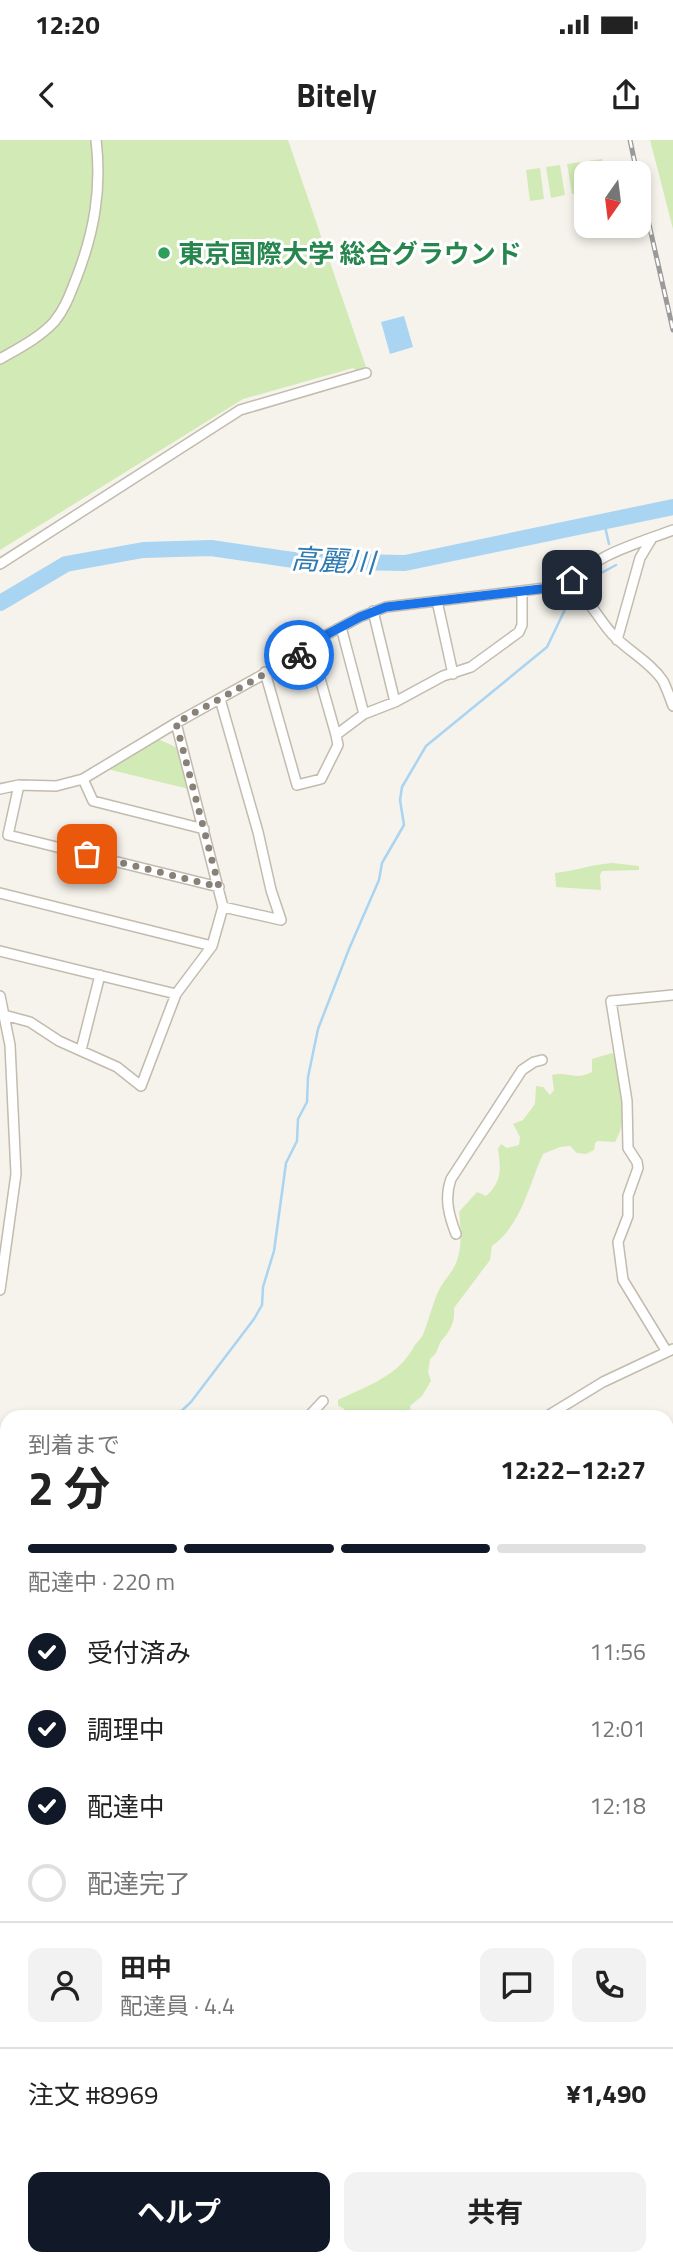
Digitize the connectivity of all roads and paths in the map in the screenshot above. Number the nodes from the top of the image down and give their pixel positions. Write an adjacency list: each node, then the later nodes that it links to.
1 (96, 140): 2 (street)
2 (0, 359)
3 (366, 373): 6 (street)
4 (673, 530): 5 (street)
5 (652, 538): 7 (street); 12 (street)
6 (0, 564)
7 (566, 586): 8 (street); 12 (street)
8 (522, 591): 9 (street); 15 (street)
9 (437, 601): 10 (street); 15 (street)
10 (373, 611): 11 (street); 17 (street)
11 (341, 627): 13 (street); 19 (street)
12 (617, 640): 18 (street)
13 (311, 647): 14 (street); 21 (street)
14 (265, 672): 16 (street); 21 (street)
15 (453, 674): 17 (street)
16 (220, 699): 20 (street); 28 (street)
17 (395, 702): 19 (street)
18 (673, 706)
19 (364, 714): 21 (street)
20 (176, 723): 22 (street); 25 (street)
21 (336, 735)
22 (83, 779): 23 (street); 25 (street)
23 (19, 785): 24 (street); 26 (street)
24 (0, 789)
25 (204, 829): 26 (street)
26 (219, 887): 28 (street)
27 (0, 893): 29 (street)
28 (223, 907): 29 (street)
29 (212, 946): 32 (street)
30 (0, 951): 31 (street)
31 (100, 975): 32 (street); 36 (street)
32 (176, 994): 36 (street)
33 (673, 995): 40 (street)
34 (0, 996): 35 (street)
35 (4, 1015): 36 (street); 39 (street)
36 (81, 1050)
37 (542, 1060): 38 (street)
38 (456, 1234)
39 (0, 1290)
40 (670, 1350): 43 (street)
41 (323, 1401): 42 (street)
42 (315, 1410)
43 (557, 1410)

